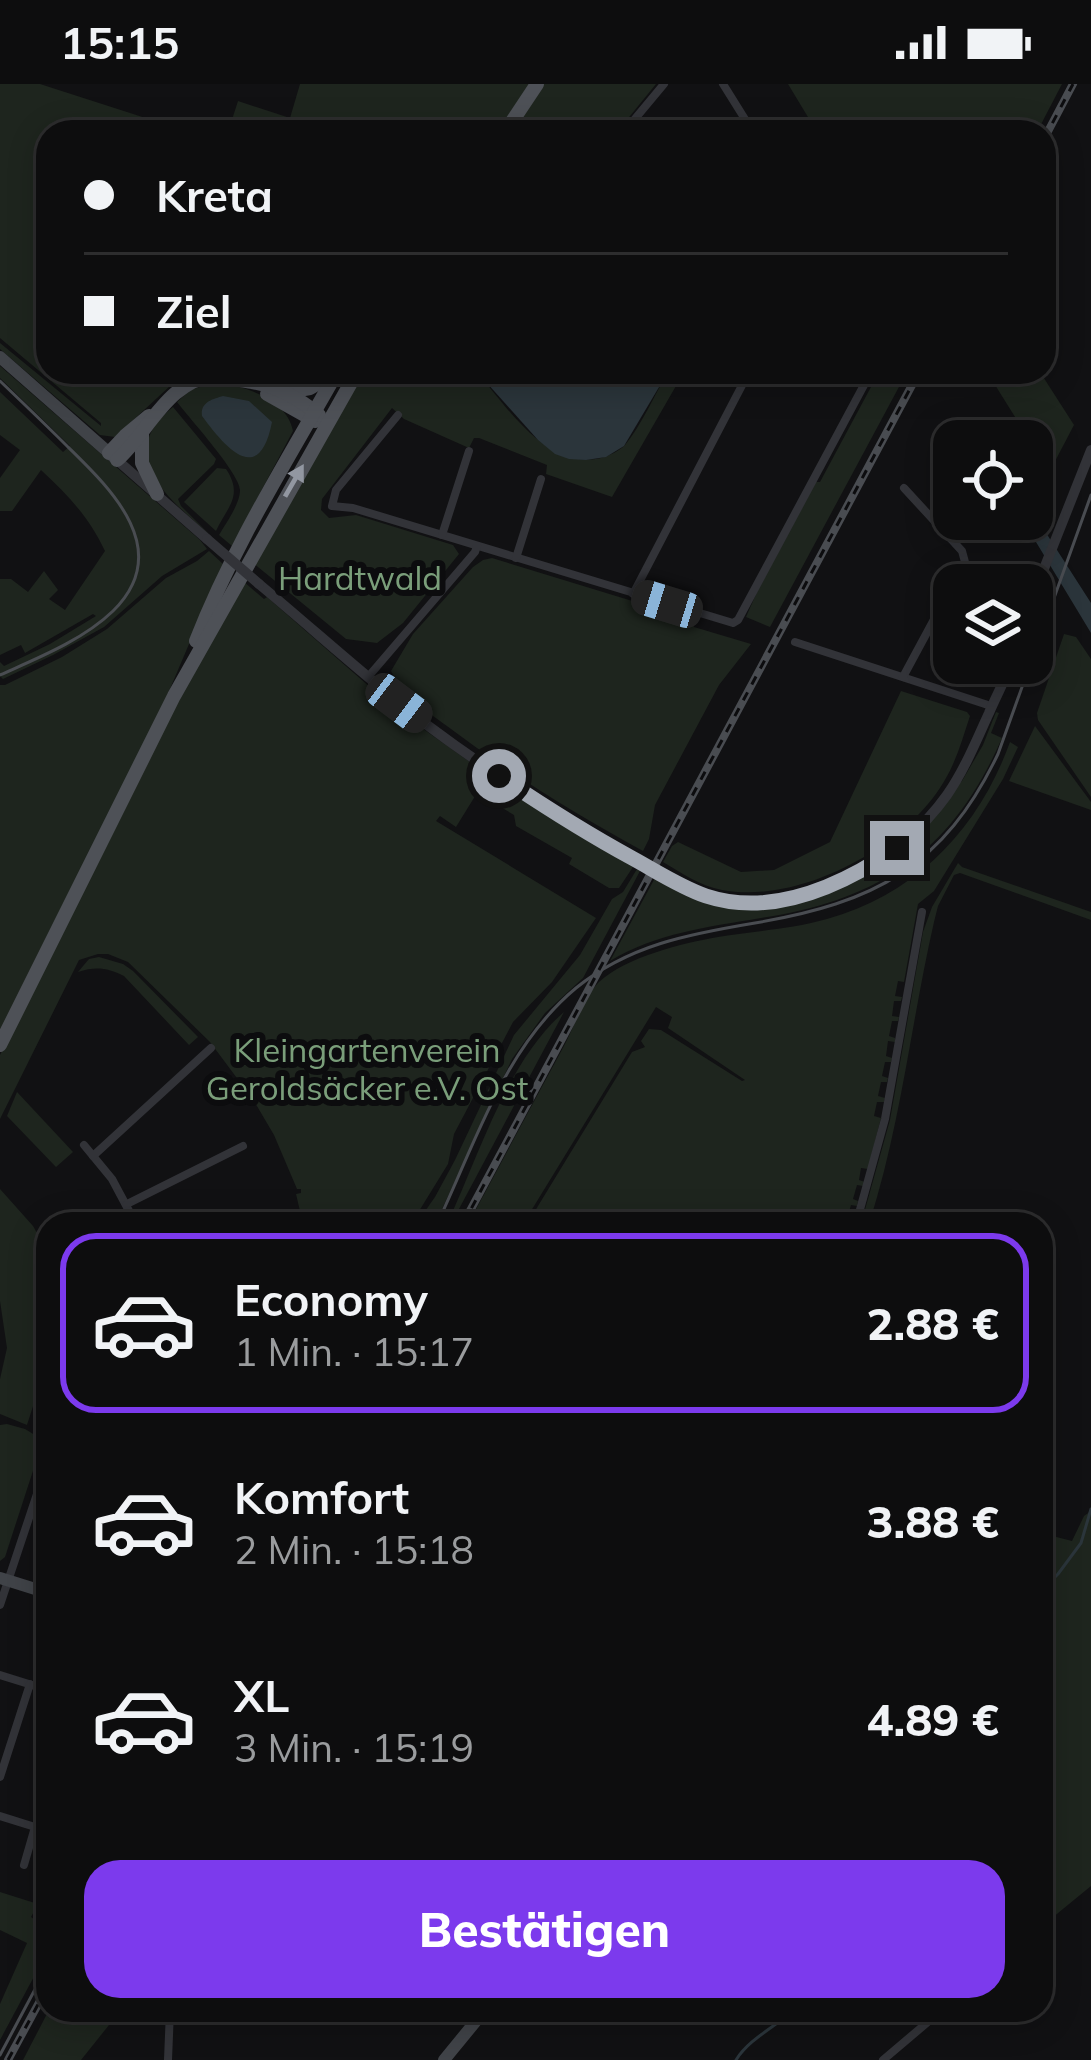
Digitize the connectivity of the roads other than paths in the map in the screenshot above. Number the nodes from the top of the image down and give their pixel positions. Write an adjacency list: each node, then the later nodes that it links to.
1 (537, 84): 4 (main road)
2 (664, 84): 5 (street)
3 (723, 84): 6 (street)
4 (513, 120)
5 (634, 120)
6 (746, 120)
7 (0, 357): 26 (main road)
8 (189, 384): 17 (main road)
9 (253, 384): 18 (main road)
10 (266, 384): 16 (main road)
11 (317, 384): 16 (main road)
12 (330, 384): 19 (main road)
13 (350, 384): 21 (main road)
14 (743, 384): 34 (street)
15 (865, 384): 34 (street)
16 (282, 392): 19 (main road)
17 (166, 402): 22 (main road); 26 (main road)
18 (291, 409): 19 (main road); 23 (main road)
19 (311, 415): 21 (main road); 23 (main road)
20 (398, 416): 30 (street)
21 (326, 423): 39 (main road, one-way to 21)
22 (142, 434): 26 (main road); 29 (main road)
23 (295, 444): 39 (main road)
24 (469, 451): 30 (street)
25 (1091, 451): 33 (street)
26 (113, 456): 29 (street)
27 (541, 479): 32 (street)
28 (904, 488): 37 (street)
29 (157, 494): 36 (street, bridge)
30 (442, 535): 31 (street)
31 (477, 546): 32 (street); 36 (street)
32 (516, 558): 34 (street)
33 (1046, 564)
34 (633, 594)
35 (795, 642): 37 (street)
36 (368, 677): 40 (street, bridge)
37 (903, 677): 40 (street)
38 (997, 684): 40 (street)
39 (174, 696): 42 (main road)
40 (991, 706)
41 (922, 912): 49 (street)
42 (0, 1046)
43 (212, 1048): 46 (street)
44 (84, 1145): 46 (street)
45 (243, 1146): 47 (street)
46 (93, 1156): 47 (street)
47 (127, 1204): 48 (street)
48 (131, 1212)
49 (859, 1212)
50 (36, 1493): 51 (street)
51 (4, 1579): 52 (main road); 53 (street)
52 (36, 1589)
53 (0, 1605)
54 (0, 1675): 55 (street)
55 (30, 1684): 56 (street); 57 (street)
56 (36, 1686)
57 (0, 1778)
58 (0, 1816): 59 (street)
59 (24, 1865)
60 (170, 2022): 63 (street)
61 (475, 2022): 64 (main road)
62 (928, 2022): 65 (street)
63 (169, 2060)
64 (444, 2060)
65 (883, 2060)

